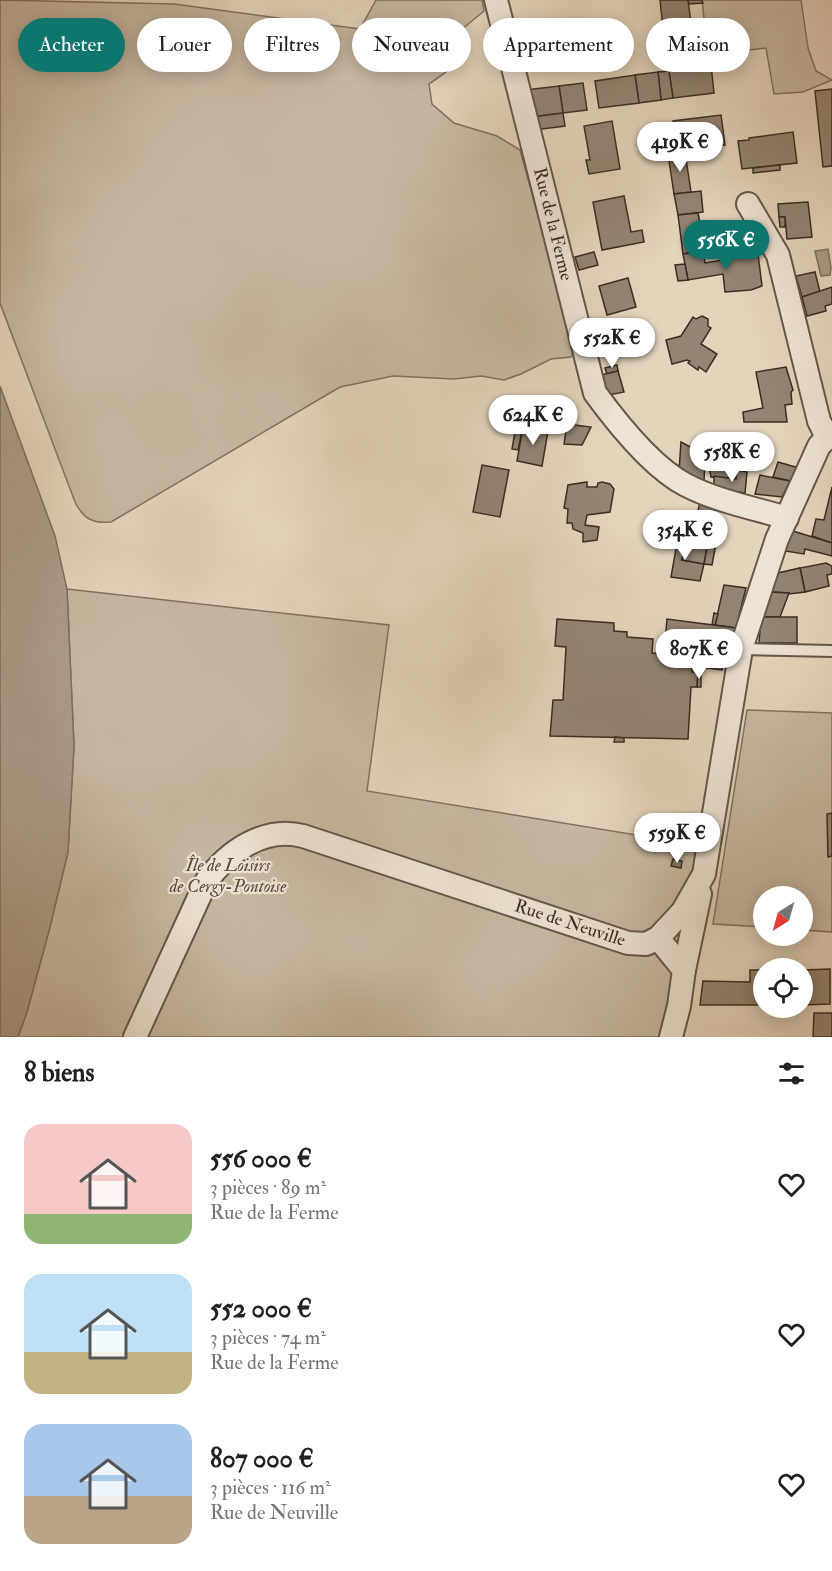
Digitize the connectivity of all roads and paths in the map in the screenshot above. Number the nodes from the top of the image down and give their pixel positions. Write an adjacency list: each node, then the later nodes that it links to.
1 (496, 0): 4 (street, Rue de la Ferme)
2 (748, 204): 3 (street)
3 (830, 434): 4 (street)
4 (787, 518): 5 (street)
5 (741, 649): 6 (lane); 7 (street)
6 (832, 651)
7 (704, 874): 8 (street); 9 (street)
8 (658, 938): 9 (street); 10 (street, Rue de Neuville)
9 (684, 970): 11 (street)
10 (135, 1037)
11 (671, 1037)

